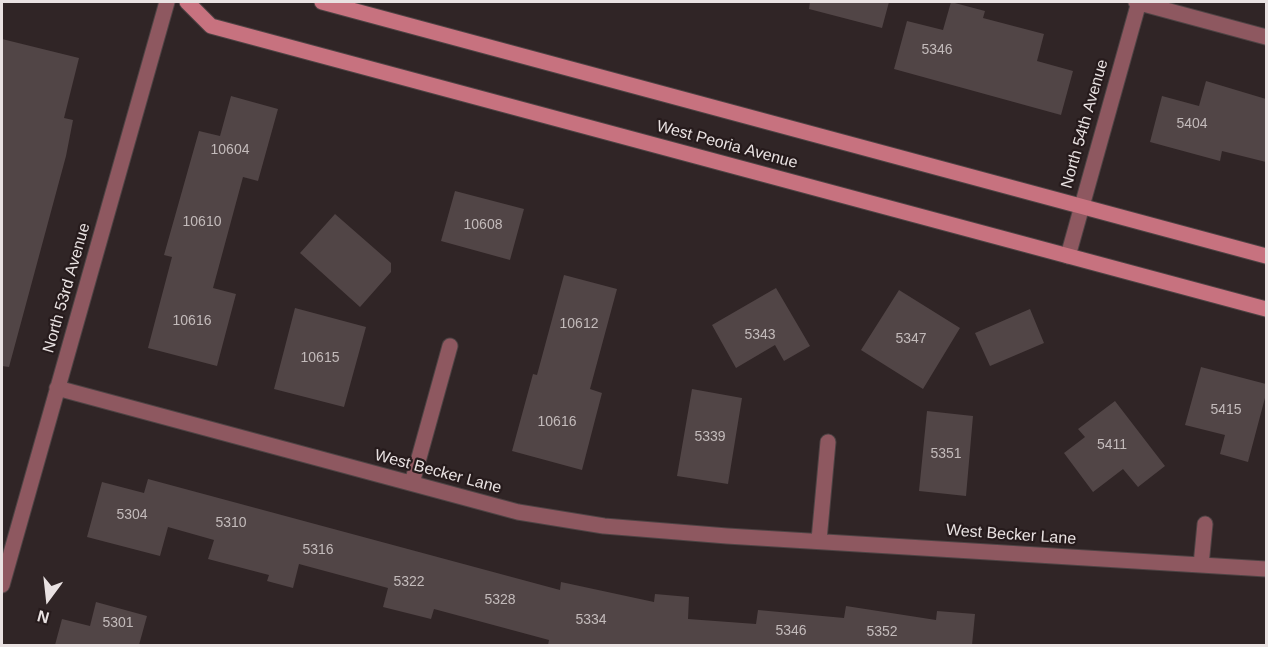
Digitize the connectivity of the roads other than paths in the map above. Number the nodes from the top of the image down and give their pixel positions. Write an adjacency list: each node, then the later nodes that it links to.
1 (167, 2): 11 (street, North 53rd Avenue)
2 (187, 2): 7 (main road, West Peoria Avenue)
3 (322, 2): 6 (main road, West Peoria Avenue)
4 (1137, 2): 5 (street); 6 (street, North 54th Avenue)
5 (1266, 37)
6 (1081, 206): 7 (street, North 54th Avenue); 8 (main road, West Peoria Avenue)
7 (1068, 256): 9 (main road, West Peoria Avenue)
8 (1266, 256)
9 (1266, 309)
10 (450, 346): 13 (street)
11 (57, 388): 13 (street, West Becker Lane); 18 (street, North 53rd Avenue)
12 (828, 442): 15 (street)
13 (412, 483): 15 (street, West Becker Lane)
14 (1205, 524): 16 (street)
15 (819, 540): 16 (street, West Becker Lane)
16 (1201, 565): 17 (street, West Becker Lane)
17 (1266, 569)
18 (2, 585)

